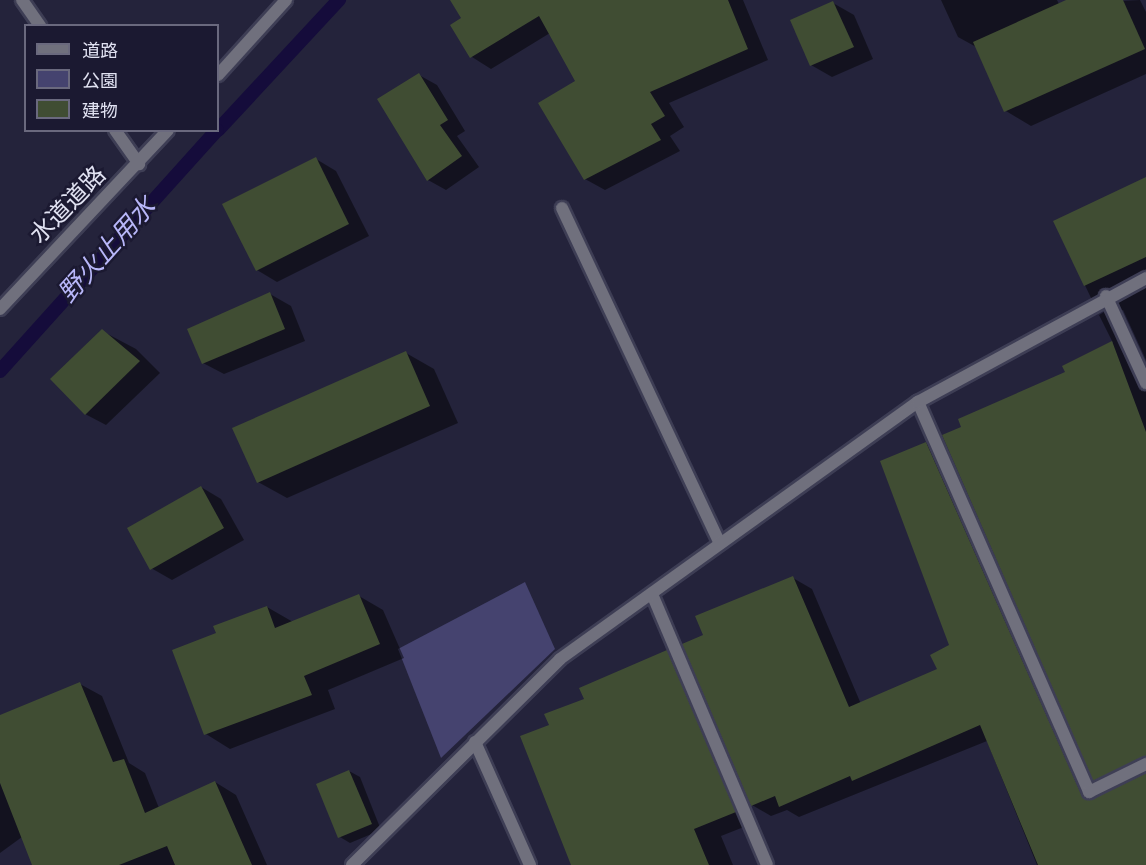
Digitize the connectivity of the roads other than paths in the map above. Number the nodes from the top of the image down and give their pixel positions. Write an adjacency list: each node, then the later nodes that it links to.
1 (22, 0): 3 (street)
2 (286, 0): 4 (street)
3 (39, 24)
4 (219, 74)
5 (116, 132): 7 (street)
6 (166, 132): 7 (street, 水道道路)
7 (139, 164): 11 (street, 水道道路)
8 (562, 208): 14 (street)
9 (1146, 278): 10 (street)
10 (1106, 296): 12 (street); 13 (street)
11 (0, 309)
12 (1146, 383)
13 (918, 402): 14 (street); 17 (street)
14 (719, 542): 15 (street)
15 (651, 594): 16 (street); 20 (street)
16 (475, 742): 18 (street); 19 (street)
17 (1146, 764)
18 (351, 865)
19 (530, 865)
20 (767, 865)

